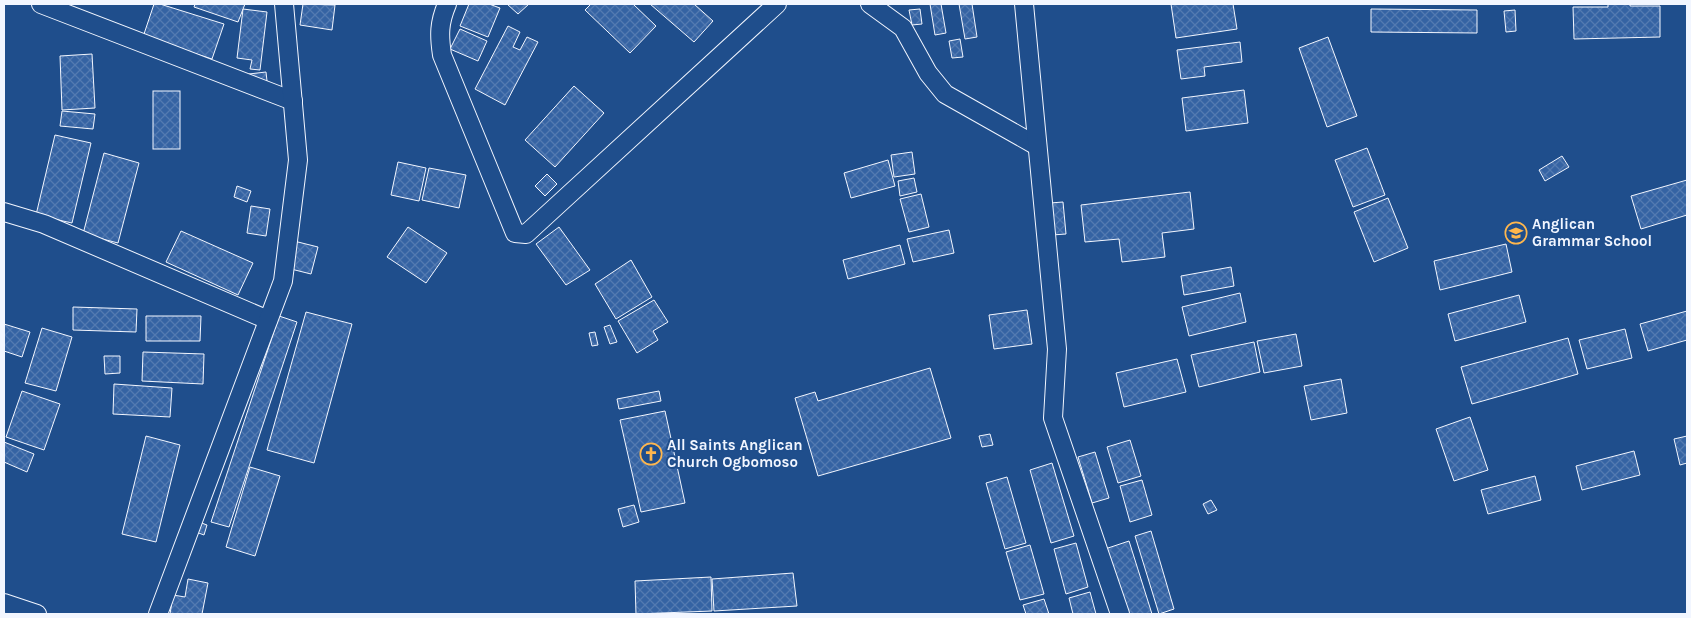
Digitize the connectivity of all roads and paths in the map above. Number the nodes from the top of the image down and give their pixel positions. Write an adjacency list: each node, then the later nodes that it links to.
1 (42, 4): 7 (street)
2 (284, 4): 7 (street)
3 (447, 4): 4 (street)
4 (777, 4)
5 (870, 4): 8 (street)
6 (1024, 4): 8 (street)
7 (293, 101): 10 (street)
8 (1038, 146): 14 (street)
9 (4, 212): 10 (street)
10 (268, 320): 13 (street)
11 (4, 603): 12 (street)
12 (37, 614)
13 (158, 614)
14 (1120, 614)

